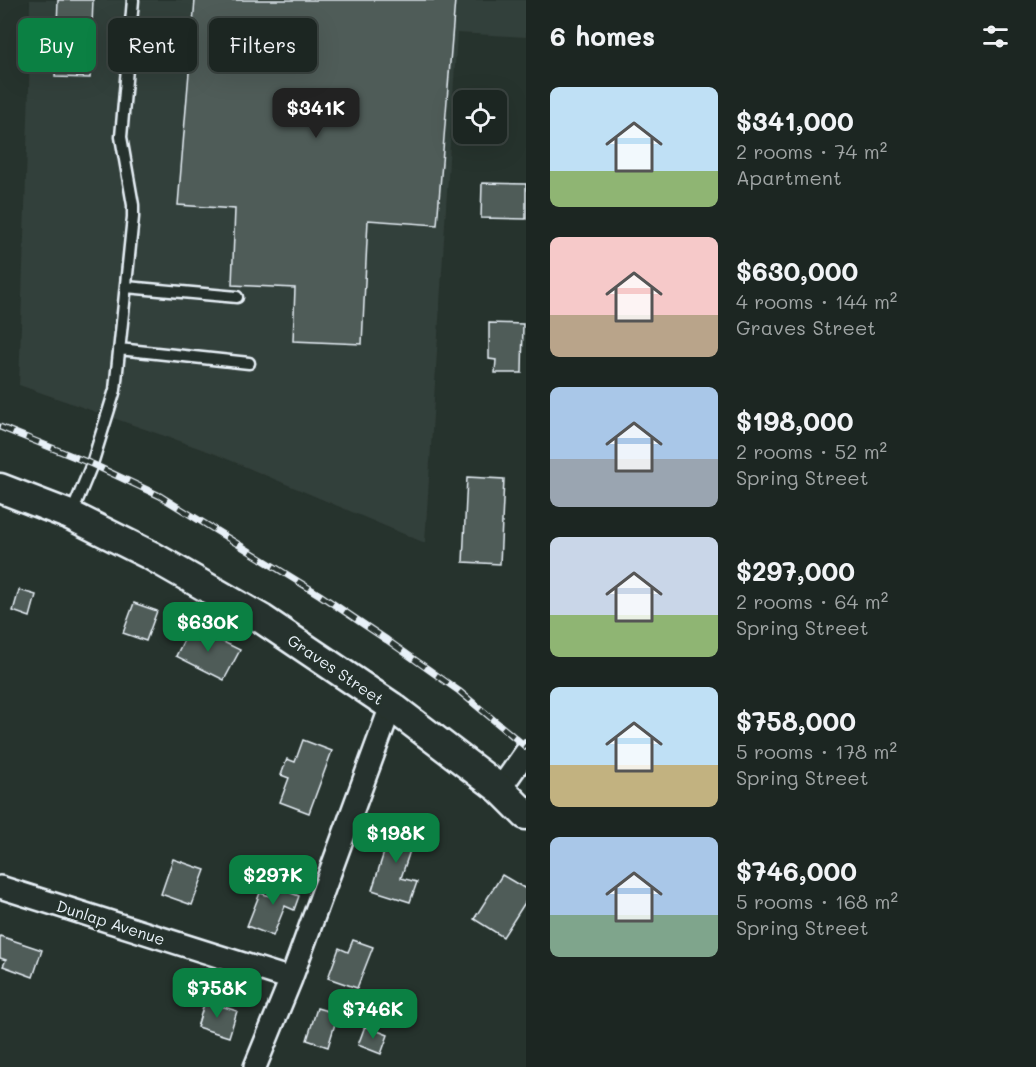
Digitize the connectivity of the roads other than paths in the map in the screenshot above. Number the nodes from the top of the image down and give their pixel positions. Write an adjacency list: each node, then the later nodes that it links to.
1 (133, 0): 2 (lane)
2 (126, 287): 3 (lane); 4 (lane)
3 (237, 297)
4 (119, 349): 5 (lane); 7 (lane)
5 (249, 363)
6 (0, 488): 7 (street, Graves Street)
7 (70, 515): 8 (street, Graves Street)
8 (391, 706): 10 (street, Graves Street); 13 (street)
9 (526, 752): 10 (street)
10 (500, 789): 11 (street, Graves Street)
11 (526, 815)
12 (0, 887): 13 (street, Dunlap Avenue)
13 (291, 979): 14 (street)
14 (255, 1067)

